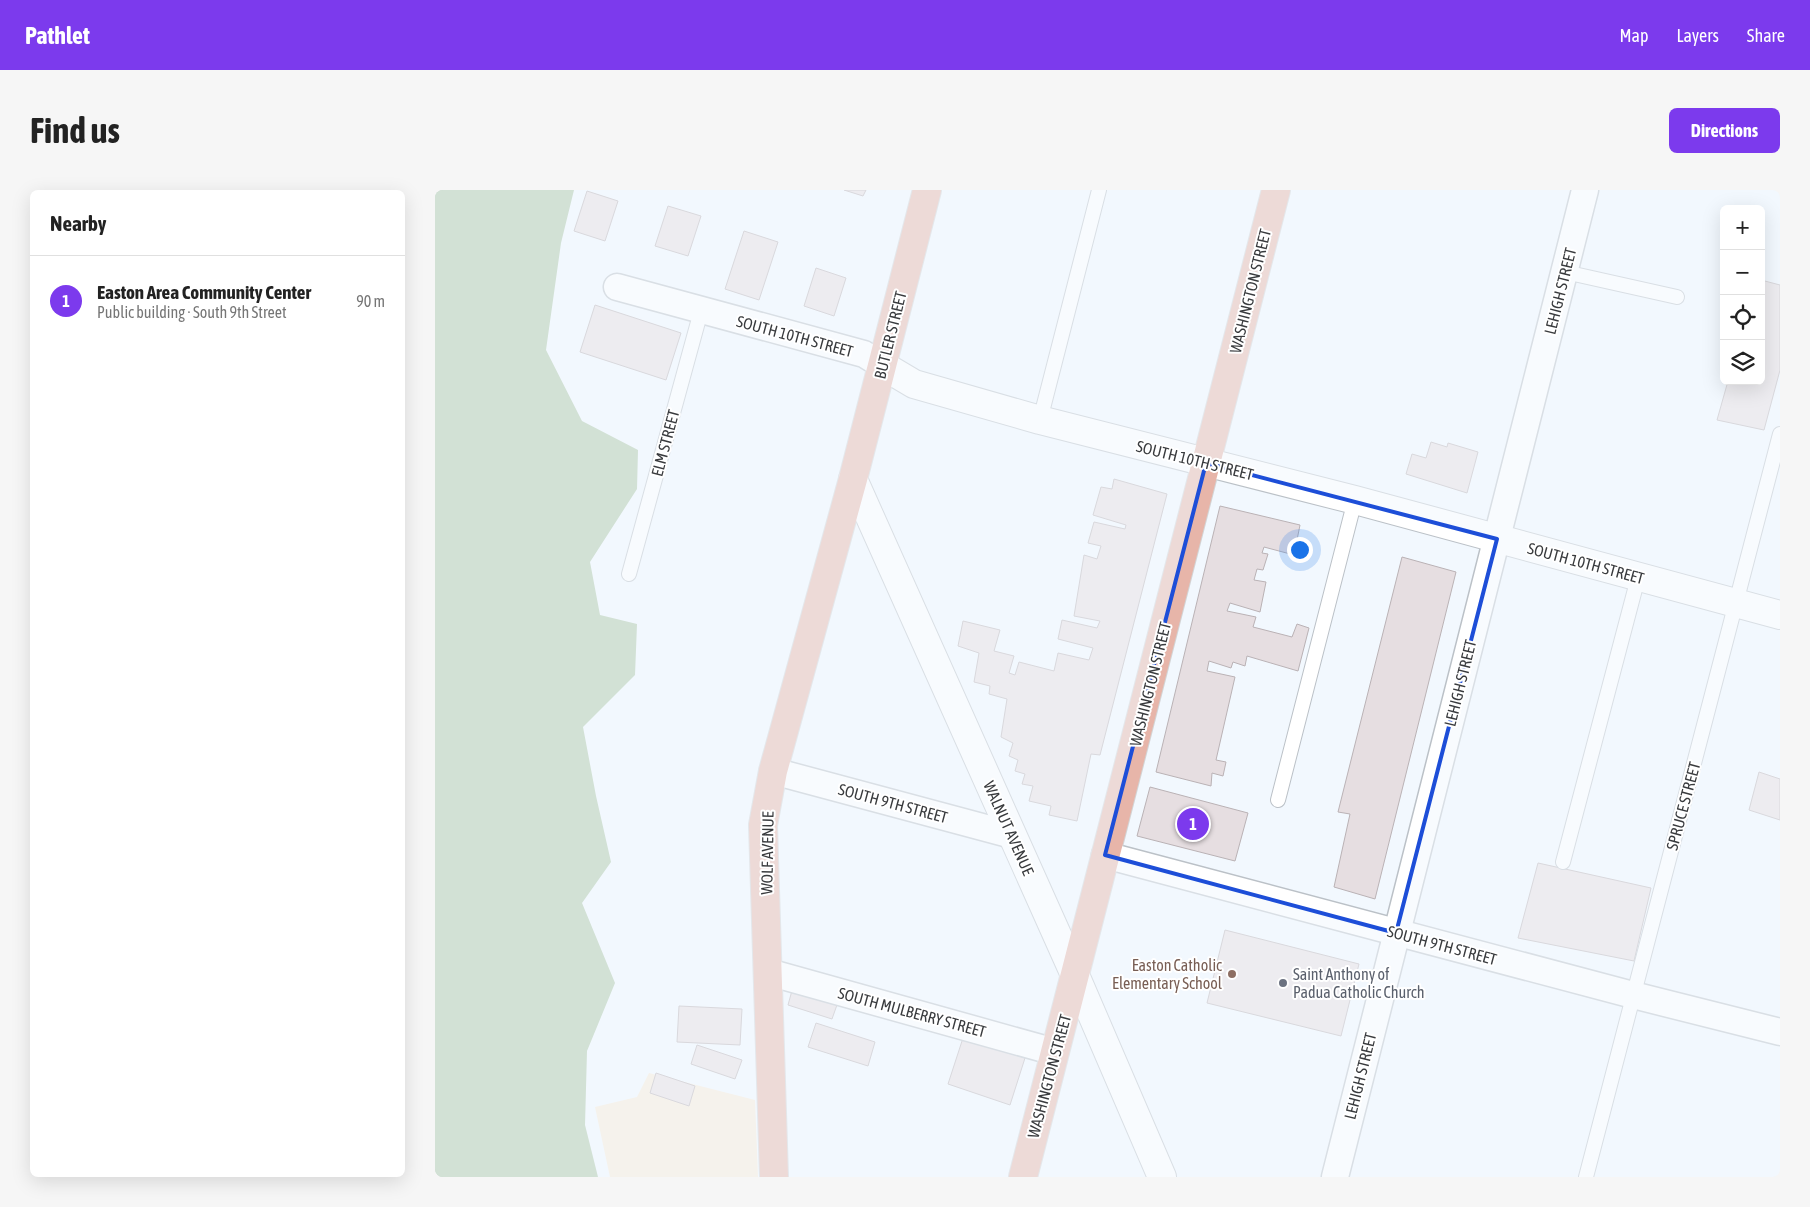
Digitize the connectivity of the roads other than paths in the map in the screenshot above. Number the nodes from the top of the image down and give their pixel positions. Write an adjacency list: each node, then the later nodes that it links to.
1 (927, 190): 9 (main road, BUTLER STREET)
2 (1099, 190): 10 (lane)
3 (1276, 190): 12 (main road, WASHINGTON STREET)
4 (1585, 190): 5 (street, LEHIGH STREET)
5 (1565, 272): 7 (lane); 15 (street, LEHIGH STREET)
6 (617, 287): 8 (street, SOUTH 10TH STREET)
7 (1677, 297)
8 (701, 311): 9 (street, SOUTH 10TH STREET); 16 (lane, ELM STREET)
9 (882, 365): 10 (street, SOUTH 10TH STREET); 13 (main road, BUTLER STREET)
10 (1040, 420): 12 (street, SOUTH 10TH STREET)
11 (1780, 434): 18 (lane, SPRUCE STREET)
12 (1206, 463): 14 (street, SOUTH 10TH STREET); 23 (main road, WASHINGTON STREET)
13 (853, 480): 20 (main road, WOLF AVENUE); 22 (street, WALNUT AVENUE)
14 (1355, 500): 15 (street, SOUTH 10TH STREET); 21 (lane)
15 (1497, 539): 17 (street, SOUTH 10TH STREET); 25 (street, LEHIGH STREET)
16 (629, 574)
17 (1638, 578): 18 (street, SOUTH 10TH STREET); 24 (lane)
18 (1737, 603): 19 (street, SOUTH 10TH STREET); 28 (lane, SPRUCE STREET)
19 (1780, 615)
20 (773, 771): 22 (street, SOUTH 9TH STREET); 26 (main road, WOLF AVENUE)
21 (1278, 800)
22 (1012, 835): 27 (street, WALNUT AVENUE)
23 (1105, 855): 25 (street, SOUTH 9TH STREET); 27 (main road, WASHINGTON STREET)
24 (1563, 862)
25 (1396, 933): 28 (street, SOUTH 9TH STREET); 34 (street, LEHIGH STREET)
26 (768, 972): 30 (street, SOUTH MULBERRY STREET); 31 (main road, WOLF AVENUE)
27 (1075, 975): 30 (main road, WASHINGTON STREET); 33 (street, WALNUT AVENUE)
28 (1633, 995): 29 (street, SOUTH 9TH STREET); 35 (lane, SPRUCE STREET)
29 (1780, 1032)
30 (1055, 1052): 32 (main road, WASHINGTON STREET)
31 (774, 1177)
32 (1023, 1177)
33 (1162, 1177)
34 (1335, 1177)
35 (1586, 1177)

